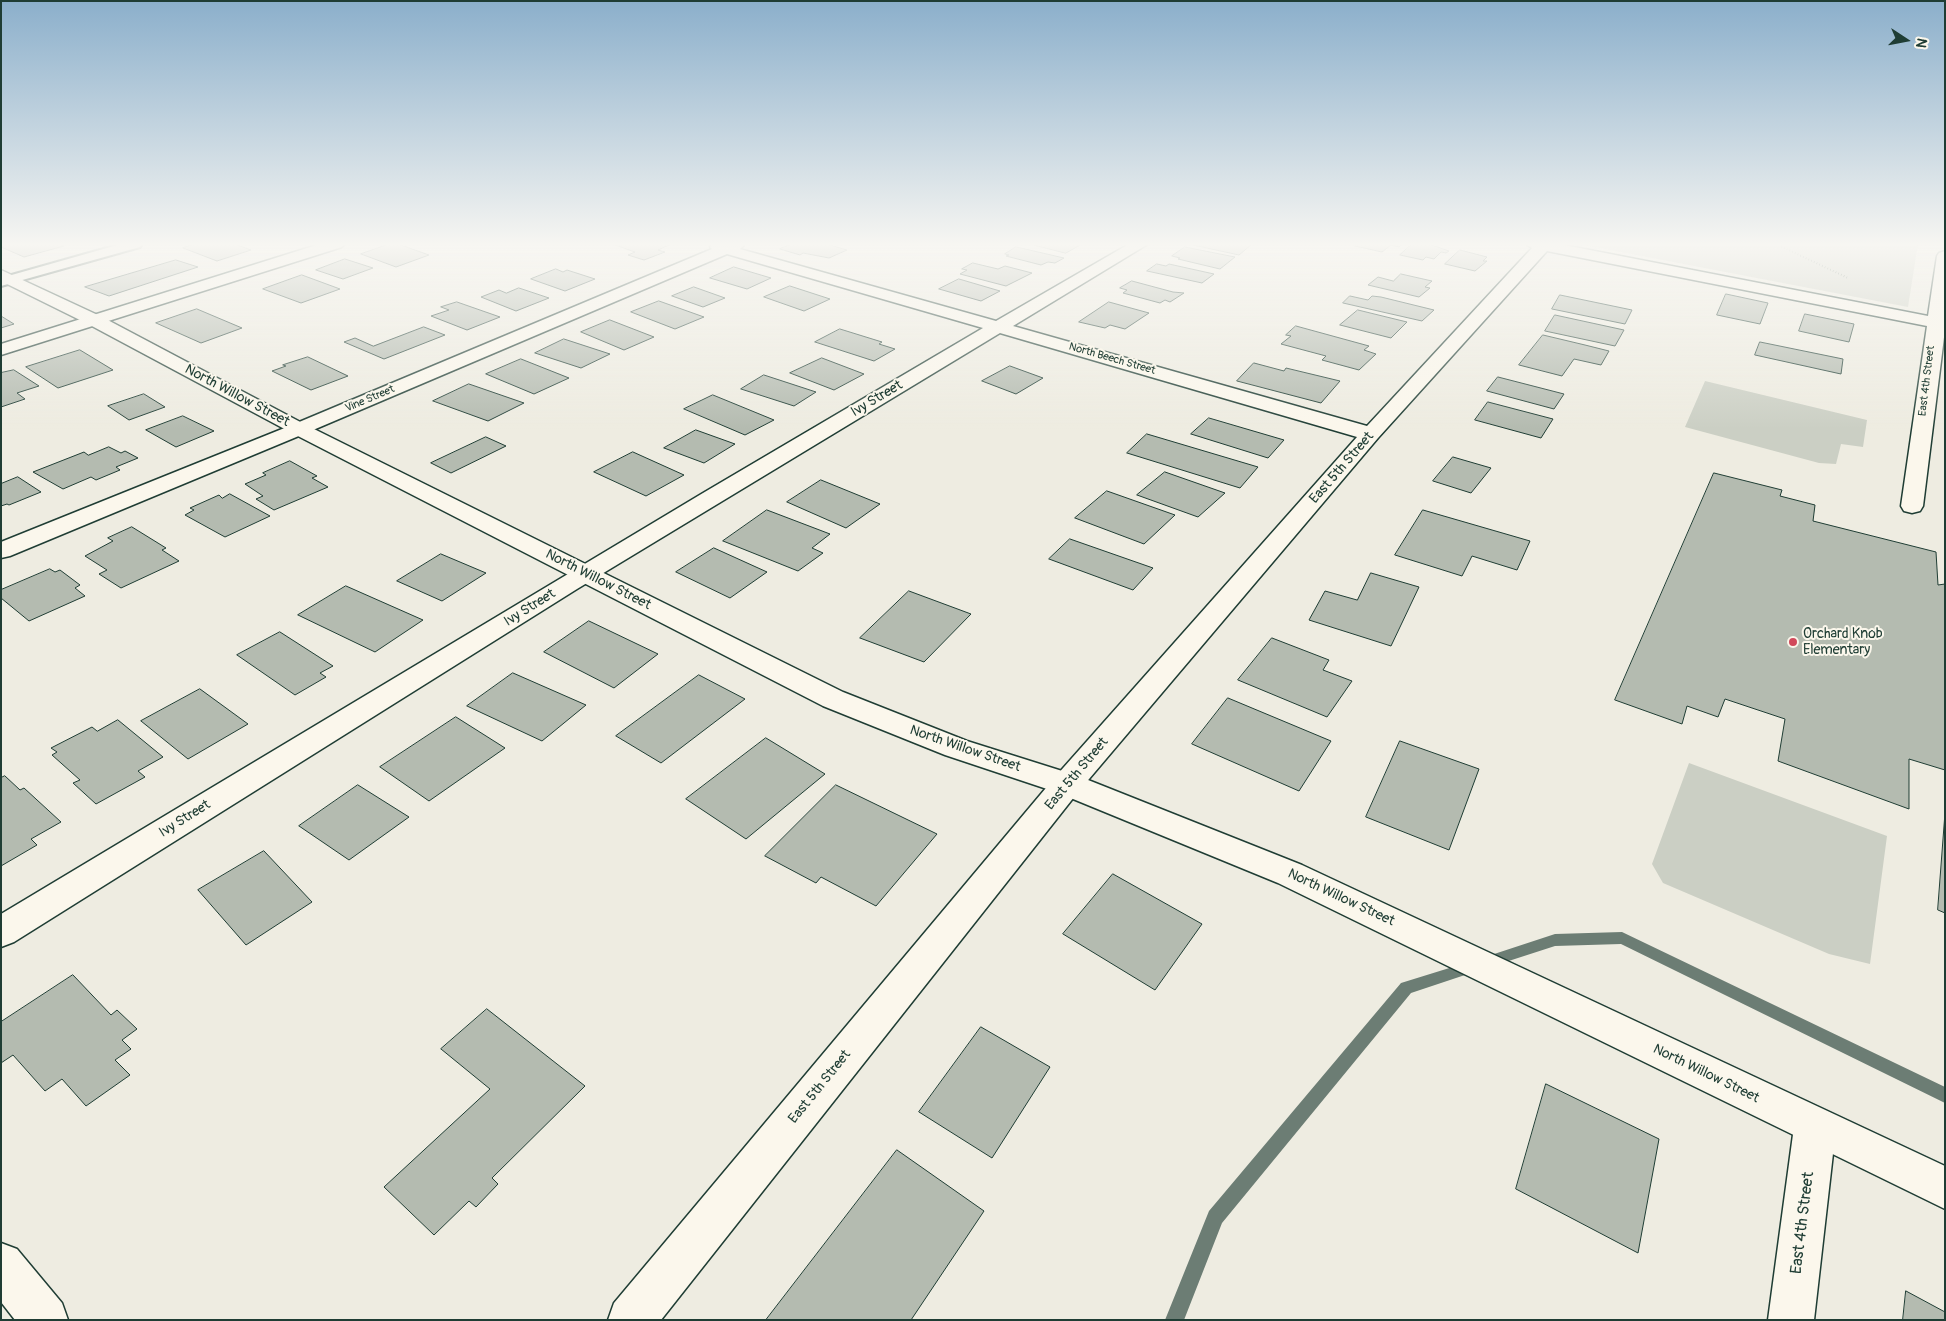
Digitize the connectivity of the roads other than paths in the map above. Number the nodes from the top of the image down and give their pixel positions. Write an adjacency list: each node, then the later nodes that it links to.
1 (63, 306): 9 (street, North Willow Street)
2 (144, 306): 9 (street)
3 (585, 306): 13 (street, Vine Street)
4 (929, 306): 11 (street, North Beech Street)
5 (1034, 306): 11 (street, Ivy Street)
6 (1484, 306): 14 (street, East 5th Street)
7 (1851, 306): 10 (street)
8 (1941, 306): 10 (street, East 4th Street)
9 (96, 321): 12 (street); 13 (street, North Willow Street)
10 (1940, 323): 15 (street, East 4th Street)
11 (999, 326): 14 (street, North Beech Street); 17 (street, Ivy Street)
12 (1, 350)
13 (299, 429): 16 (street, Vine Street); 17 (street, North Willow Street)
14 (1371, 434): 18 (street, East 5th Street)
15 (1912, 506)
16 (1, 551)
17 (586, 574): 18 (street, North Willow Street); 19 (street, Ivy Street)
18 (1067, 784): 20 (street, North Willow Street); 24 (street, East 5th Street)
19 (1, 932)
20 (1815, 1126): 21 (street, North Willow Street); 25 (street, East 4th Street)
21 (1945, 1188)
22 (1, 1265): 23 (street)
23 (45, 1320)
24 (631, 1320)
25 (1791, 1320)

